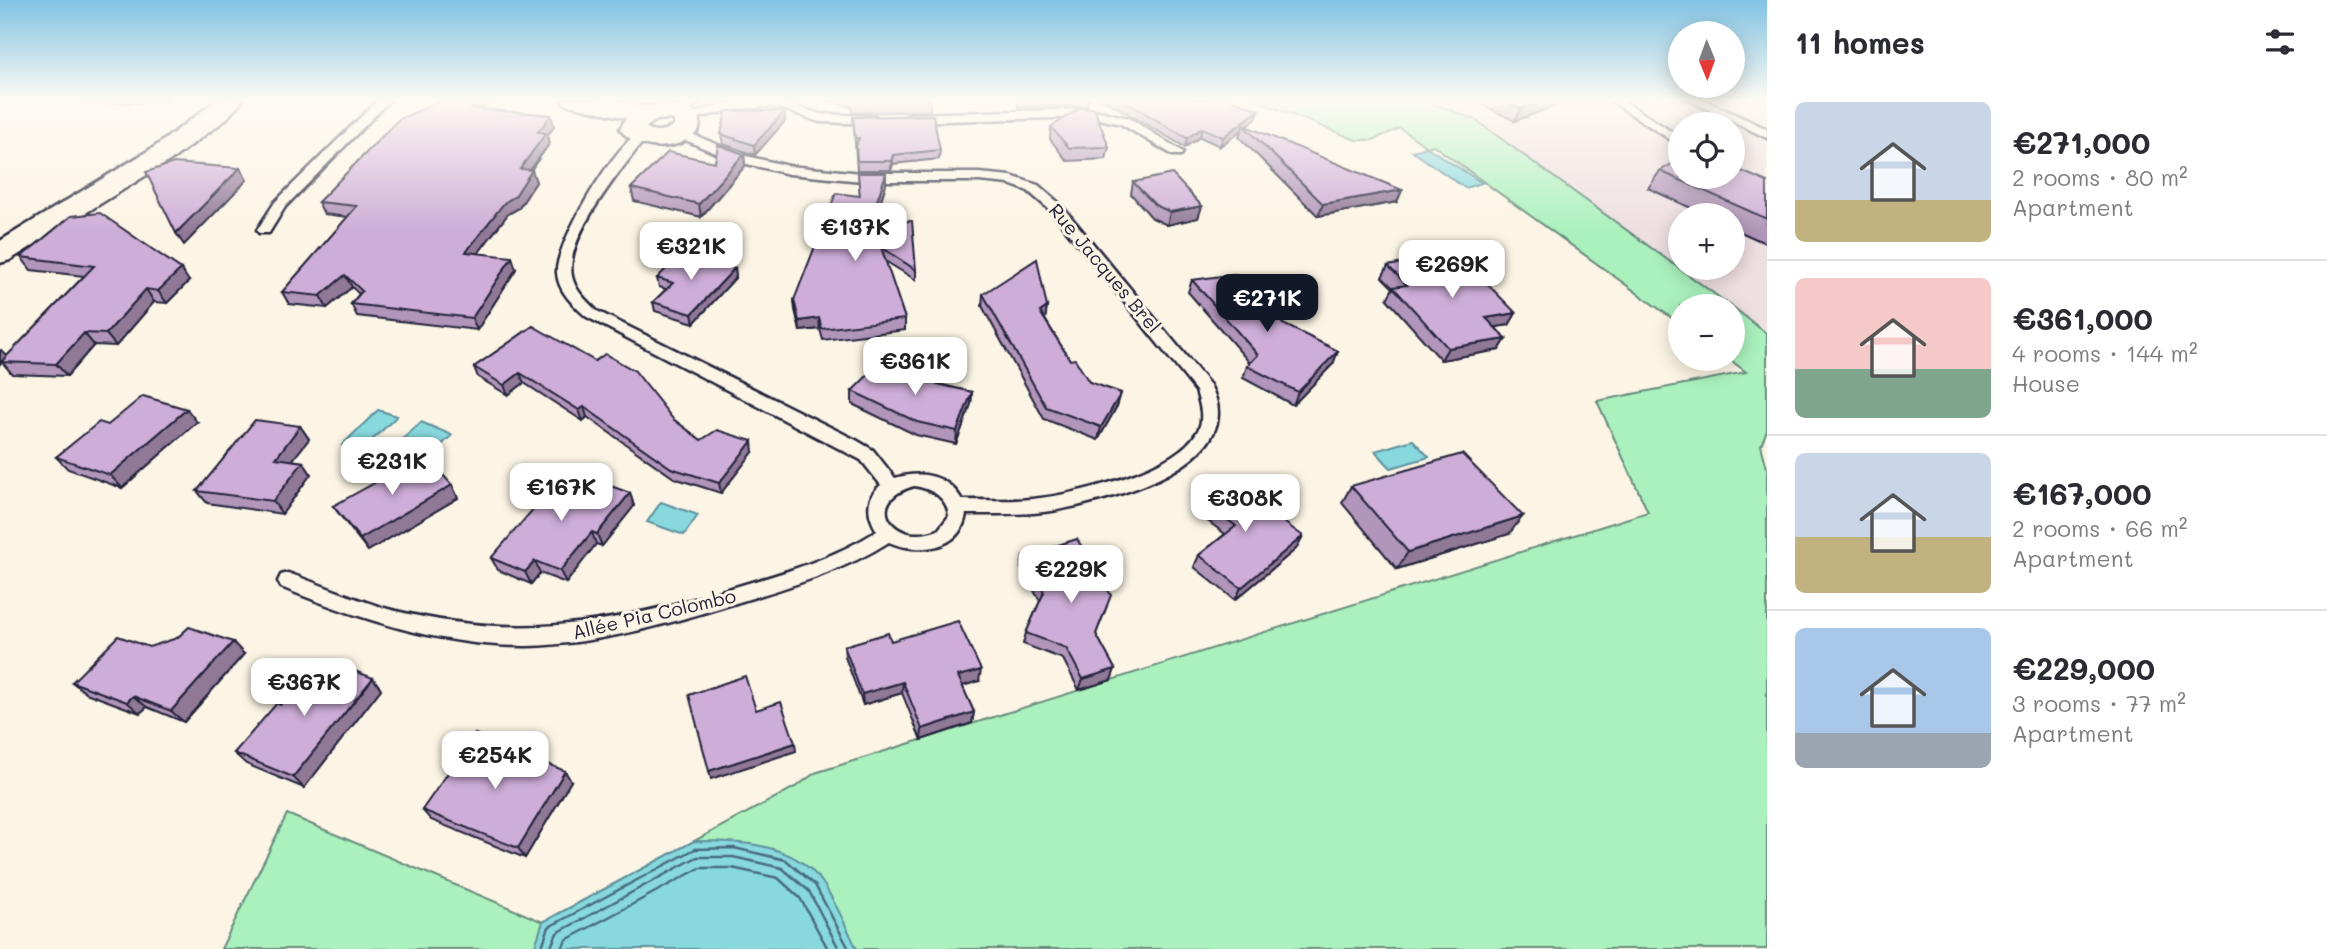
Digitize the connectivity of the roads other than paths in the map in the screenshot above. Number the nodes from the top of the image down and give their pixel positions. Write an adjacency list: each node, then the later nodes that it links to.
1 (177, 143): 8 (street)
2 (341, 143): 7 (lane)
3 (631, 143): 9 (lane)
4 (719, 143): 10 (lane, Rue Jacques Brel)
5 (1162, 143): 6 (lane)
6 (1177, 152)
7 (264, 230)
8 (0, 254)
9 (892, 486): 10 (lane); 11 (lane)
10 (958, 507): 11 (lane)
11 (889, 533): 12 (lane, Allée Pia Colombo)
12 (288, 580)

